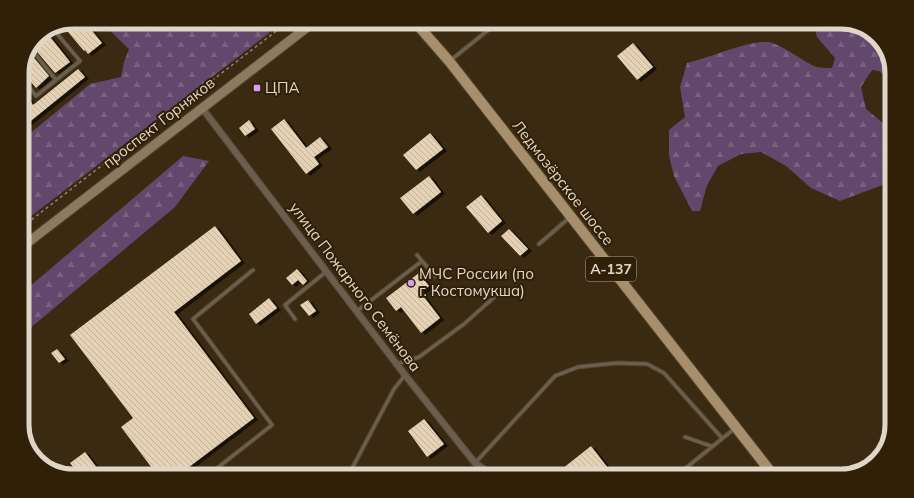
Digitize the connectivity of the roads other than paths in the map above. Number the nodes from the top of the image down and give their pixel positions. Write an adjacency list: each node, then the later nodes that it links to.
1 (305, 29): 9 (main road, проспект Горняков)
2 (421, 29): 6 (main road, Ледмозёрское шоссе / А-137)
3 (489, 29): 6 (lane)
4 (56, 32): 7 (lane)
5 (35, 53): 7 (lane)
6 (449, 62): 10 (main road, Ледмозёрское шоссе / А-137)
7 (56, 80): 8 (lane)
8 (29, 87)
9 (202, 108): 11 (main road, проспект Горняков); 16 (street, улица Пожарного Семёнова)
10 (570, 217): 12 (lane); 23 (main road, Ледмозёрское шоссе / А-137)
11 (29, 242)
12 (539, 244)
13 (417, 255): 14 (lane)
14 (422, 261): 17 (lane); 19 (lane)
15 (253, 270): 28 (lane)
16 (327, 271): 19 (street, улица Пожарного Семёнова); 20 (lane)
17 (435, 276)
18 (499, 294): 21 (lane)
19 (357, 312): 21 (street, улица Пожарного Семёнова)
20 (295, 319)
21 (397, 364): 22 (street, улица Пожарного Семёнова)
22 (405, 375): 27 (street, улица Пожарного Семёнова); 29 (lane)
23 (736, 427): 25 (lane); 32 (main road, Ледмозёрское шоссе / А-137)
24 (685, 437): 26 (lane)
25 (722, 438): 26 (lane); 27 (lane)
26 (711, 446): 31 (lane)
27 (475, 463): 30 (street, улица Пожарного Семёнова)
28 (216, 469)
29 (352, 469)
30 (484, 469)
31 (684, 469)
32 (769, 469)

